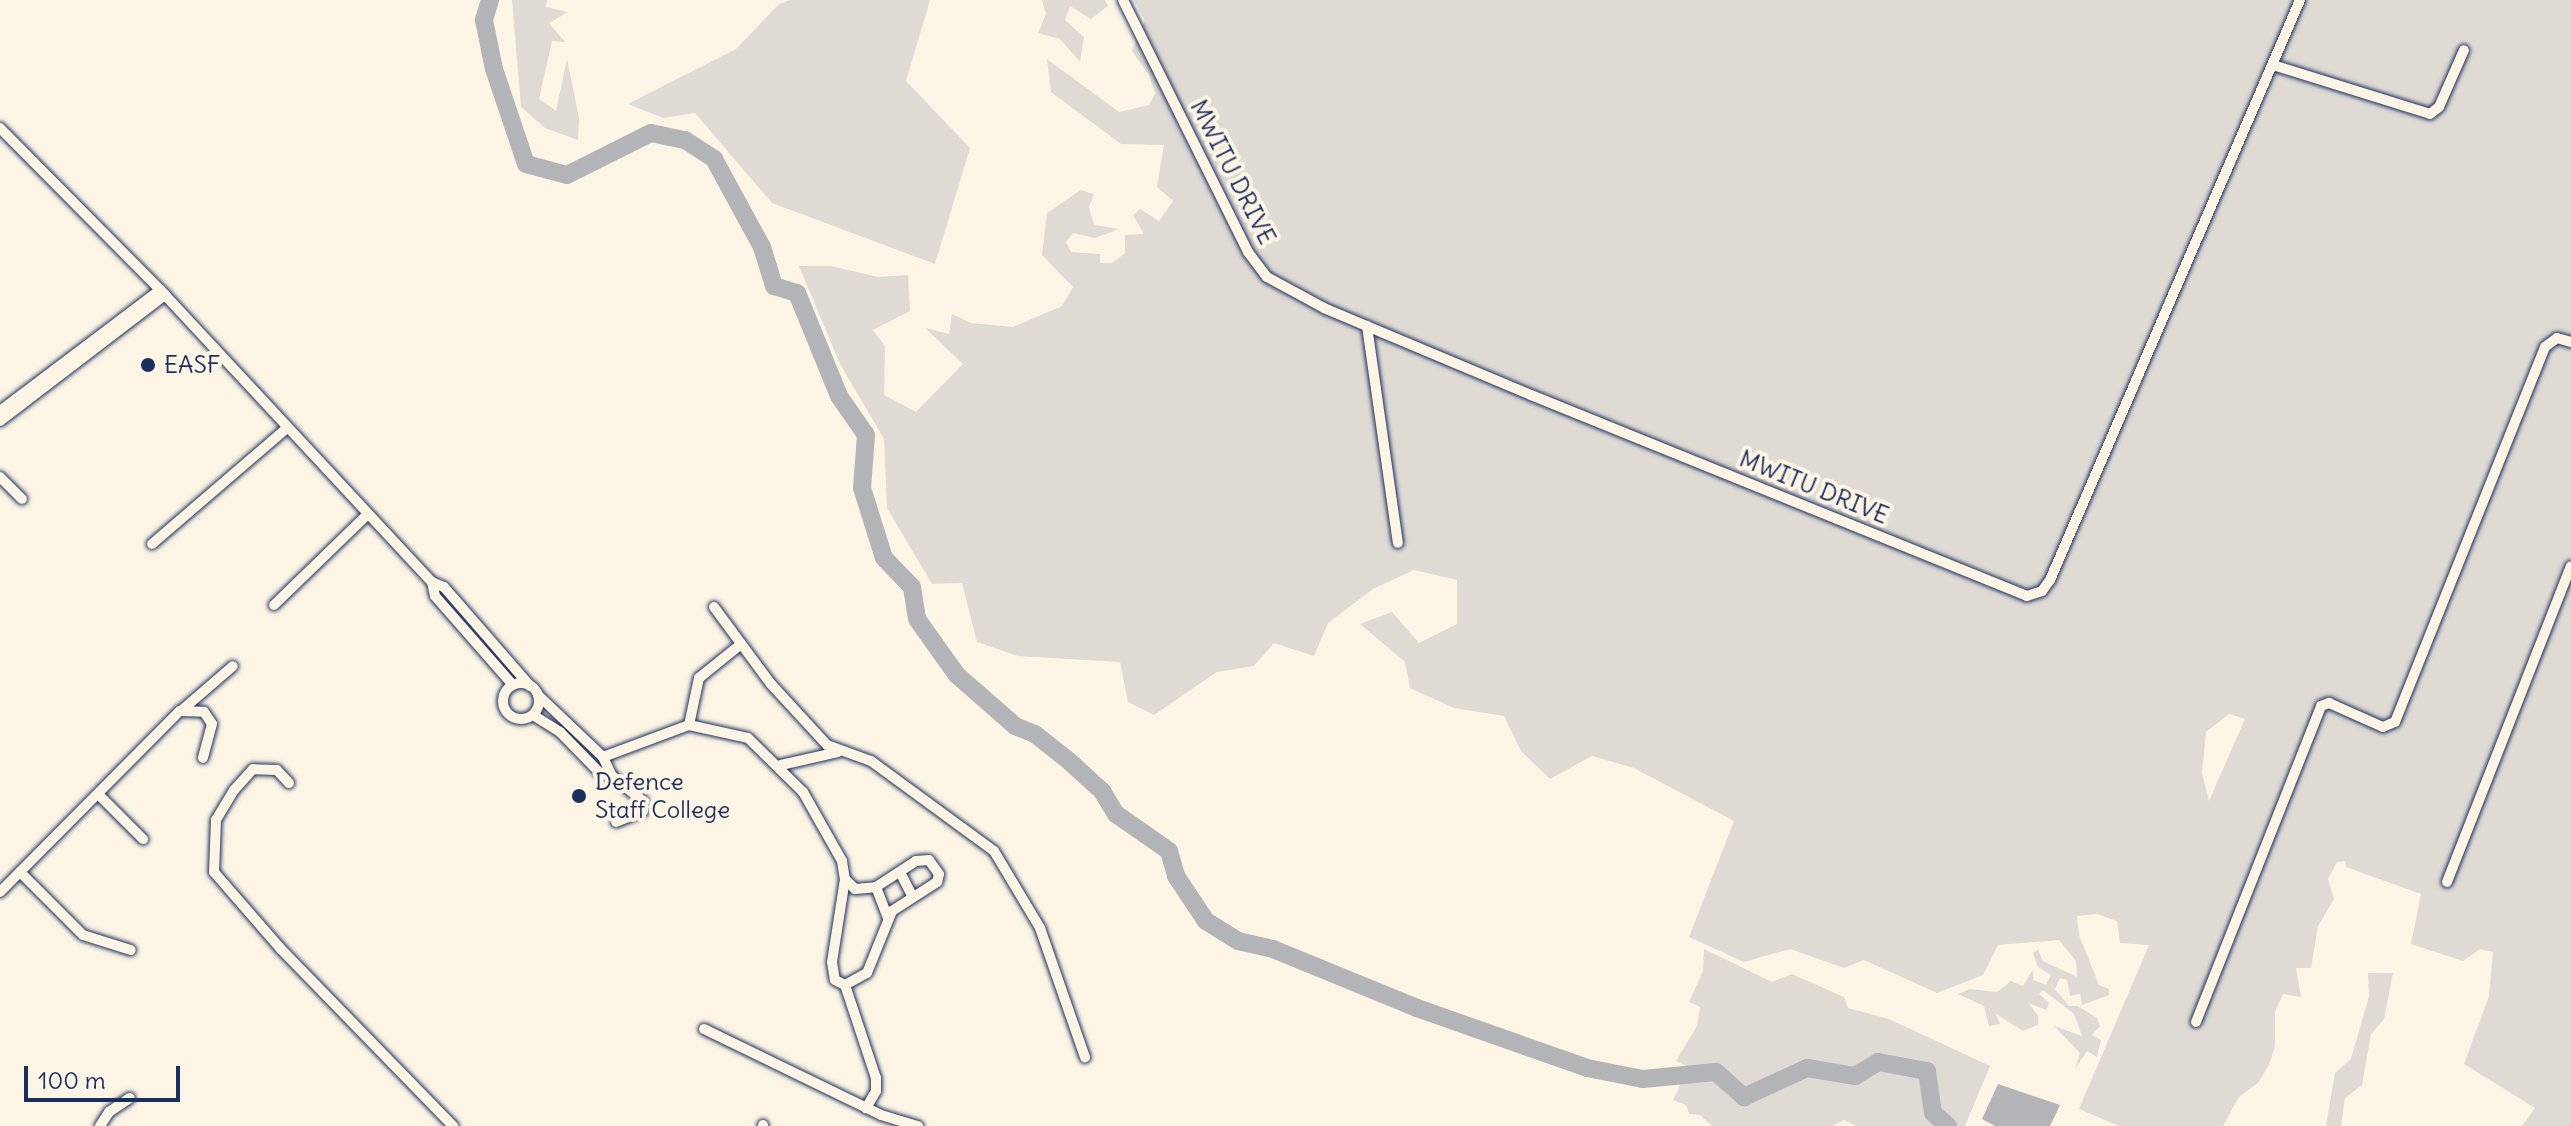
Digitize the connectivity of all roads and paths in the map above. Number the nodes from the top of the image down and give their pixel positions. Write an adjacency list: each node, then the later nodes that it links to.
1 (1123, 0): 7 (street, MWITU DRIVE)
2 (2300, 0): 4 (street, MWITU DRIVE)
3 (2464, 50): 4 (street)
4 (2273, 65): 7 (street, MWITU DRIVE)
5 (0, 128): 6 (street)
6 (163, 293): 9 (street); 10 (street); 11 (street)
7 (1367, 326): 15 (street)
8 (2571, 342): 47 (street)
9 (0, 411)
10 (0, 421)
11 (287, 428): 14 (street); 16 (street)
12 (0, 477): 13 (street)
13 (22, 499)
14 (368, 514): 18 (street); 19 (street)
15 (1398, 543)
16 (152, 544)
17 (2571, 566): 40 (street)
18 (432, 582): 23 (street); 24 (street)
19 (274, 605)
20 (714, 607): 21 (street)
21 (741, 644): 27 (street); 28 (street)
22 (233, 666): 25 (street)
23 (513, 685): 24 (street); 26 (street)
24 (534, 690): 26 (street); 29 (street)
25 (180, 711): 30 (street); 34 (street)
26 (533, 715): 32 (street)
27 (689, 725): 29 (street); 31 (street)
28 (838, 752): 31 (street); 49 (street)
29 (603, 757): 32 (street)
30 (203, 758)
31 (781, 765): 39 (street)
32 (612, 776): 35 (street)
33 (289, 783): 53 (street)
34 (100, 796): 36 (street); 37 (street)
35 (616, 822)
36 (143, 839)
37 (20, 872): 42 (street); 45 (street)
38 (900, 872): 41 (street); 43 (street); 43 (street)
39 (845, 879): 41 (street); 46 (street)
40 (2447, 882)
41 (876, 887): 44 (street)
42 (0, 892)
43 (911, 894): 44 (street)
44 (888, 918): 46 (street)
45 (131, 950)
46 (845, 985): 51 (street)
47 (2196, 1022)
48 (704, 1029): 51 (street)
49 (1085, 1057)
50 (130, 1098): 52 (street)
51 (866, 1108): 54 (street)
52 (100, 1126)
53 (453, 1126)
54 (918, 1126)

